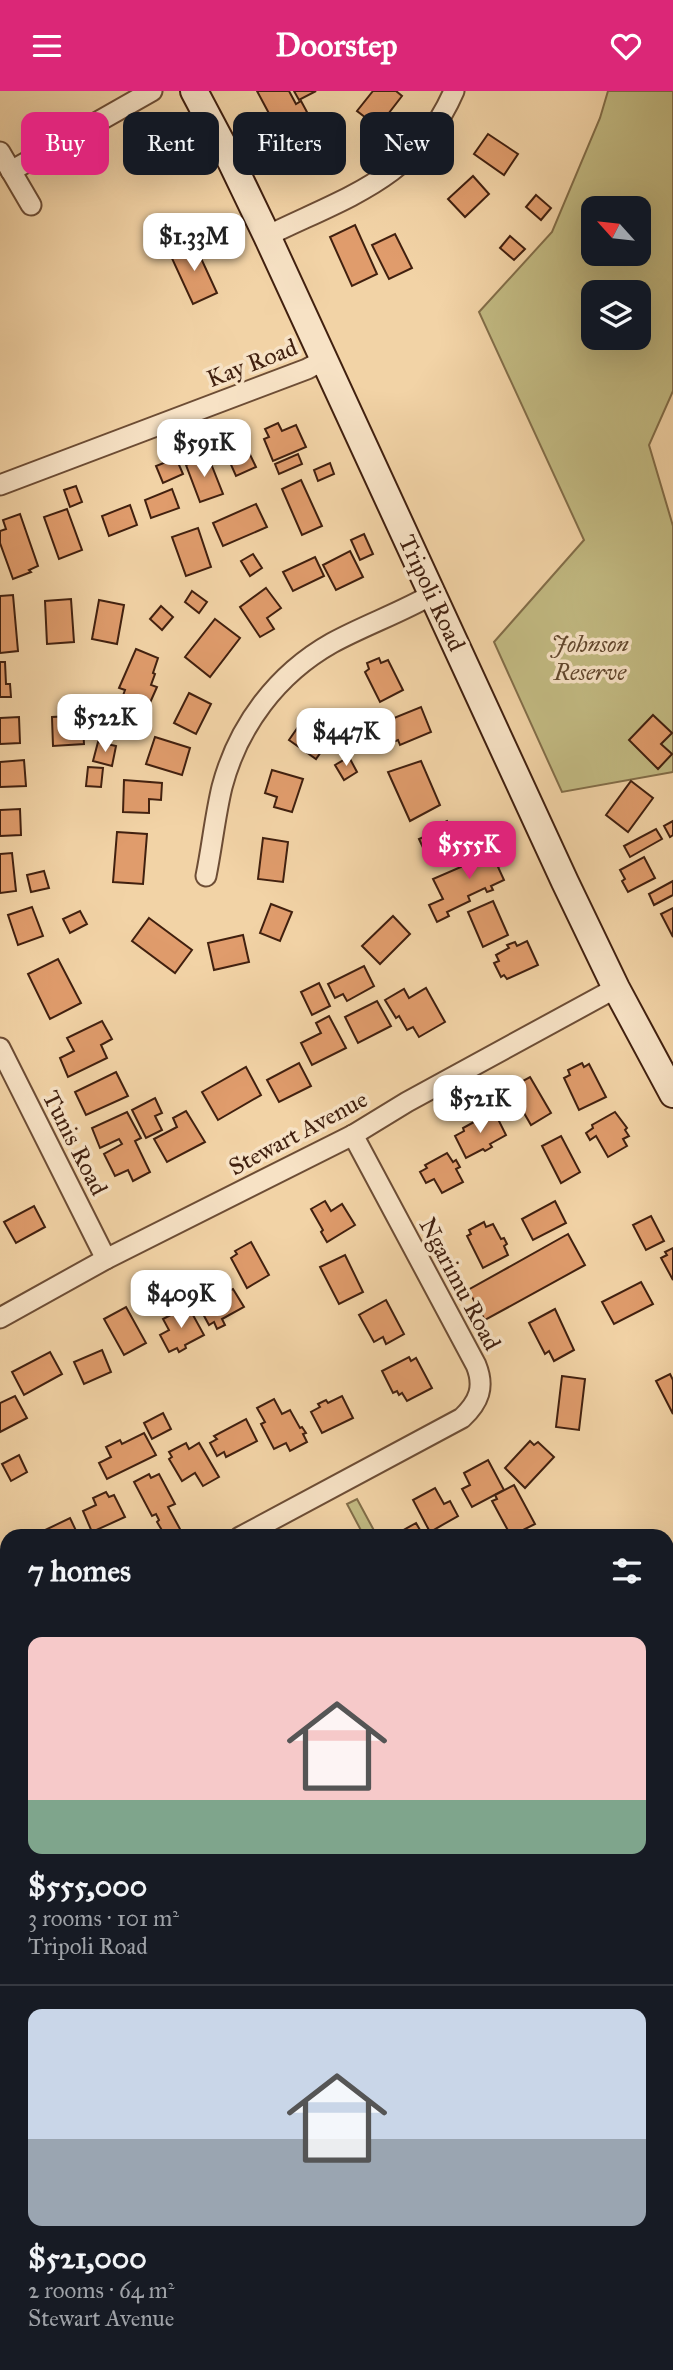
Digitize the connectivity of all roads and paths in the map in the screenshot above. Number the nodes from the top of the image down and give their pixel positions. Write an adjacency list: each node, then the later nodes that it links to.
1 (152, 91): 5 (street)
2 (194, 91): 7 (street, Tripoli Road)
3 (454, 91): 7 (street)
4 (0, 152): 5 (street)
5 (11, 171): 6 (street)
6 (31, 205)
7 (267, 236): 8 (street, Tripoli Road)
8 (324, 360): 9 (street, Kay Road); 10 (street, Tripoli Road)
9 (0, 485)
10 (433, 594): 11 (street); 12 (street, Tripoli Road)
11 (206, 876)
12 (616, 988): 14 (street, Tripoli Road); 15 (street, Stewart Avenue)
13 (0, 1048): 16 (street, Tunis Road)
14 (673, 1094)
15 (353, 1135): 16 (street, Stewart Avenue); 18 (street, Ngarimu Road)
16 (106, 1259): 17 (street, Stewart Avenue)
17 (0, 1318)
18 (255, 1529)

